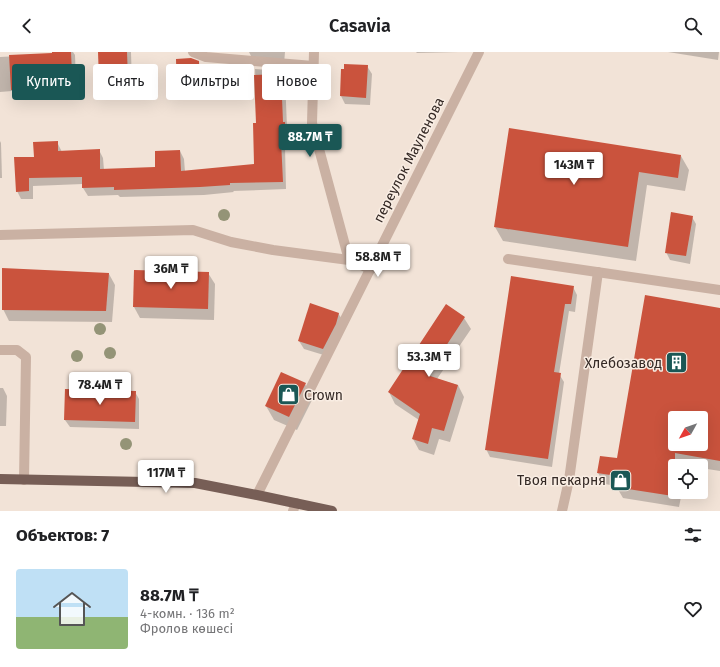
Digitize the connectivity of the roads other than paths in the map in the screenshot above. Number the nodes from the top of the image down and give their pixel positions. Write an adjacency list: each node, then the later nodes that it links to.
1 (193, 52): 4 (street)
2 (314, 52): 5 (street)
3 (479, 52): 10 (street, переулок Мауленова)
4 (289, 64)
5 (313, 64)
6 (312, 100): 9 (street)
7 (0, 235): 9 (street)
8 (508, 259): 11 (street)
9 (349, 260): 10 (street)
10 (370, 269): 16 (street, переулок Мауленова)
11 (598, 272): 12 (street); 19 (street)
12 (720, 290)
13 (0, 350): 15 (street)
14 (0, 479): 15 (main road)
15 (24, 480): 16 (main road)
16 (257, 495): 17 (main road)
17 (294, 507): 18 (main road)
18 (332, 511)
19 (562, 511)

